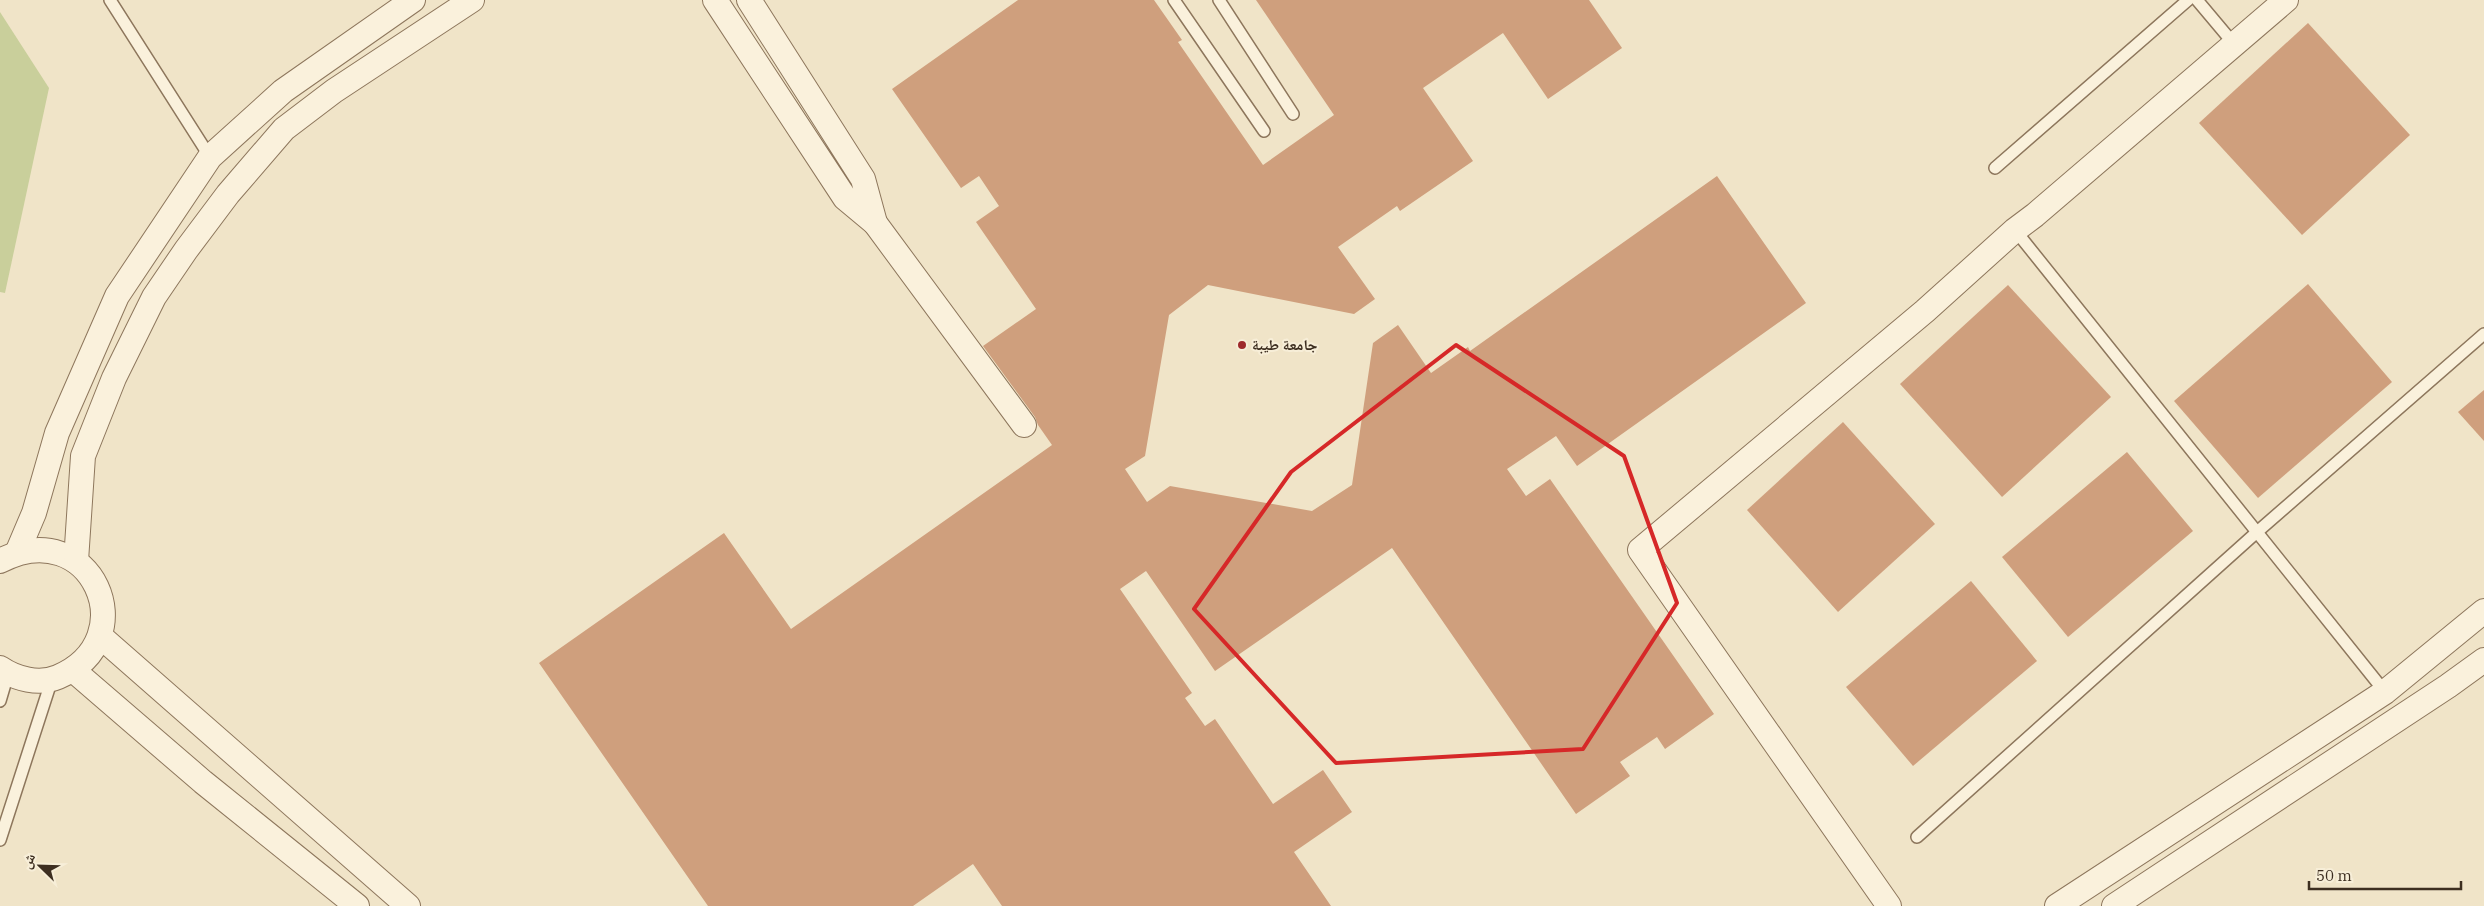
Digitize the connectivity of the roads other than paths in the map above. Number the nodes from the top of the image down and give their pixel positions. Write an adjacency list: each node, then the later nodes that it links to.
1 (110, 0): 14 (lane)
2 (413, 0): 14 (street)
3 (472, 0): 22 (street)
4 (715, 0): 16 (street)
5 (749, 0): 16 (street)
6 (1174, 0): 13 (lane)
7 (1219, 0): 12 (lane)
8 (2188, 0): 15 (lane)
9 (2197, 0): 11 (lane)
10 (2286, 0): 11 (street)
11 (2234, 44): 17 (street)
12 (1293, 114)
13 (1264, 131)
14 (210, 157): 21 (street)
15 (1995, 168)
16 (876, 223): 19 (street)
17 (2015, 230): 20 (lane); 34 (street)
18 (2484, 334): 20 (lane)
19 (1024, 425)
20 (2257, 532): 28 (lane); 30 (lane)
21 (8, 557): 22 (street)
22 (76, 561): 24 (street)
23 (2484, 611): 28 (street)
24 (100, 636): 27 (street); 33 (street)
25 (2484, 660): 36 (street)
26 (4, 671): 27 (street); 29 (lane)
27 (63, 675): 31 (lane); 32 (street)
28 (2385, 692): 35 (street)
29 (0, 701)
30 (1917, 837)
31 (0, 840)
32 (357, 906)
33 (408, 906)
34 (1889, 906)
35 (2058, 906)
36 (2114, 906)

